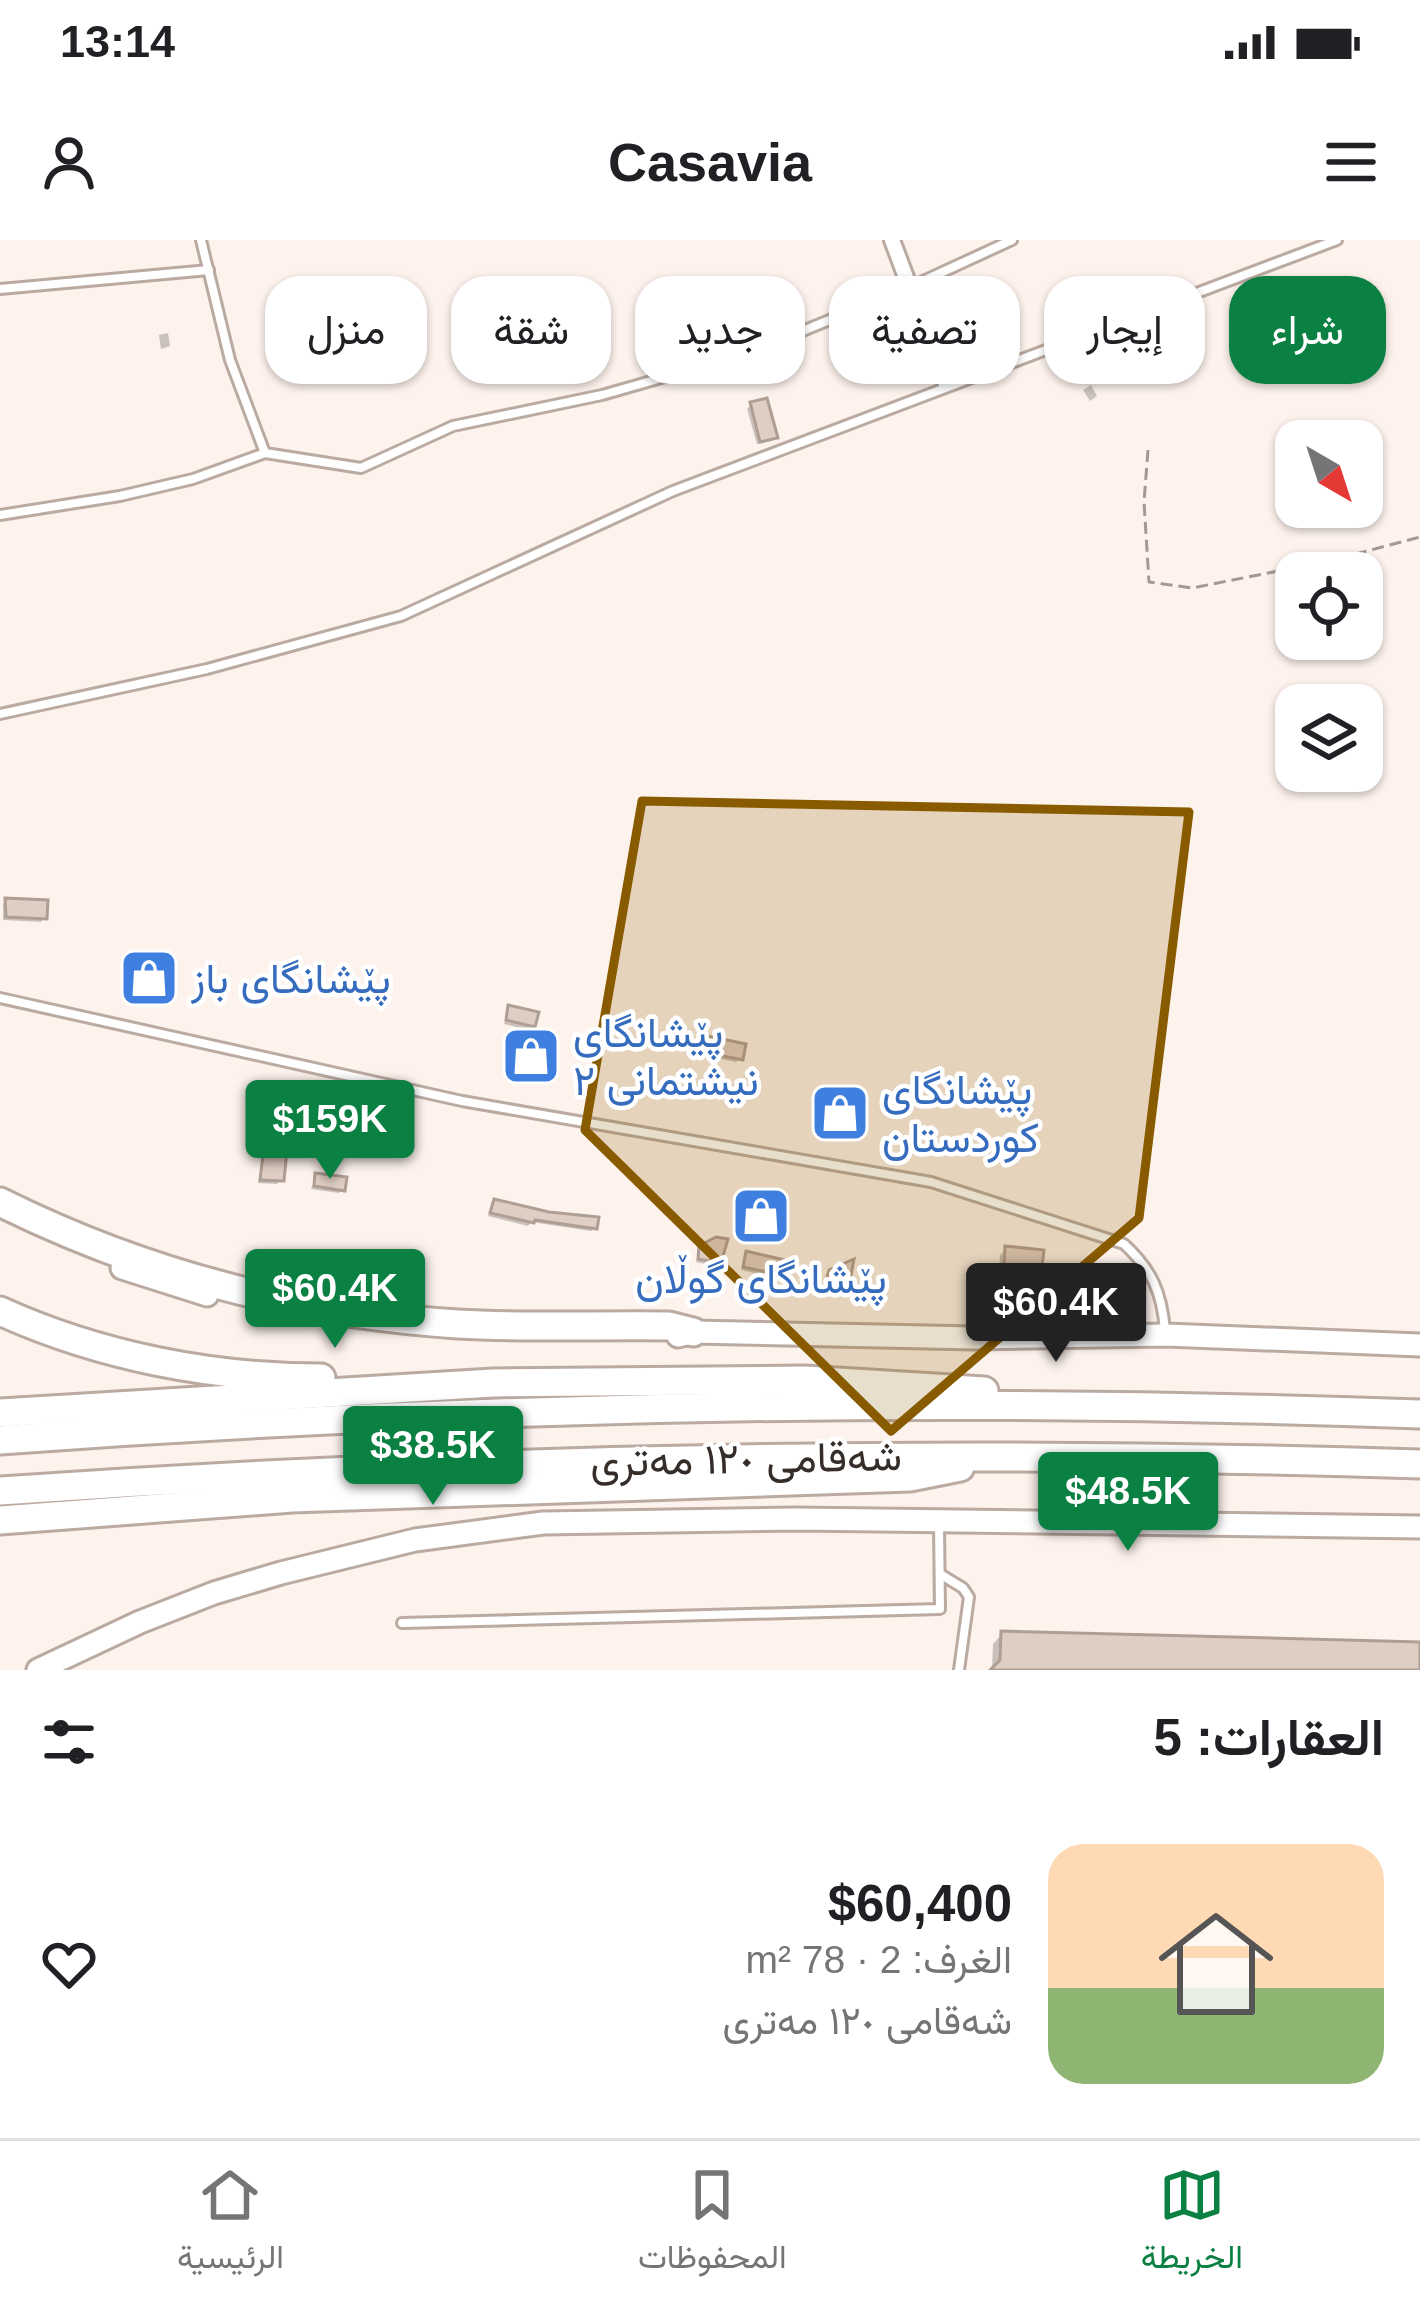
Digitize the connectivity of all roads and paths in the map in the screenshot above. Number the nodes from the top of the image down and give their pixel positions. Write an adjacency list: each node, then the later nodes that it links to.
1 (201, 240): 5 (lane)
2 (892, 240): 6 (street)
3 (1012, 240): 7 (lane)
4 (1337, 240): 10 (lane)
5 (209, 269): 8 (lane); 13 (lane)
6 (906, 276)
7 (934, 276)
8 (0, 290)
9 (829, 320): 13 (lane)
10 (1020, 357)
11 (946, 384): 16 (lane)
12 (1148, 450): 15 (path)
13 (265, 453): 14 (lane)
14 (0, 515)
15 (1420, 537)
16 (0, 714)
17 (0, 998): 22 (lane)
18 (0, 1202): 21 (highway)
19 (0, 1216): 21 (street)
20 (0, 1311): 24 (highway)
21 (693, 1332): 22 (street)
22 (1166, 1335): 23 (street)
23 (1420, 1345)
24 (494, 1383): 25 (highway); 26 (highway)
25 (1052, 1406): 27 (highway, شەقامی ١٢٠ مەتری); 28 (highway, شەقامی ١٢٠ مەتری)
26 (0, 1414)
27 (1420, 1414)
28 (0, 1440)
29 (1000, 1456): 30 (highway, شەقامی ١٢٠ مەتری); 31 (highway, شەقامی ١٢٠ مەتری); 32 (highway)
30 (1416, 1465)
31 (0, 1491)
32 (0, 1520)
33 (863, 1522): 34 (street); 38 (street); 39 (street)
34 (939, 1523): 35 (street); 36 (lane)
35 (1420, 1530)
36 (940, 1574): 37 (lane); 40 (lane)
37 (402, 1622)
38 (38, 1670)
39 (70, 1670)
40 (959, 1670)

